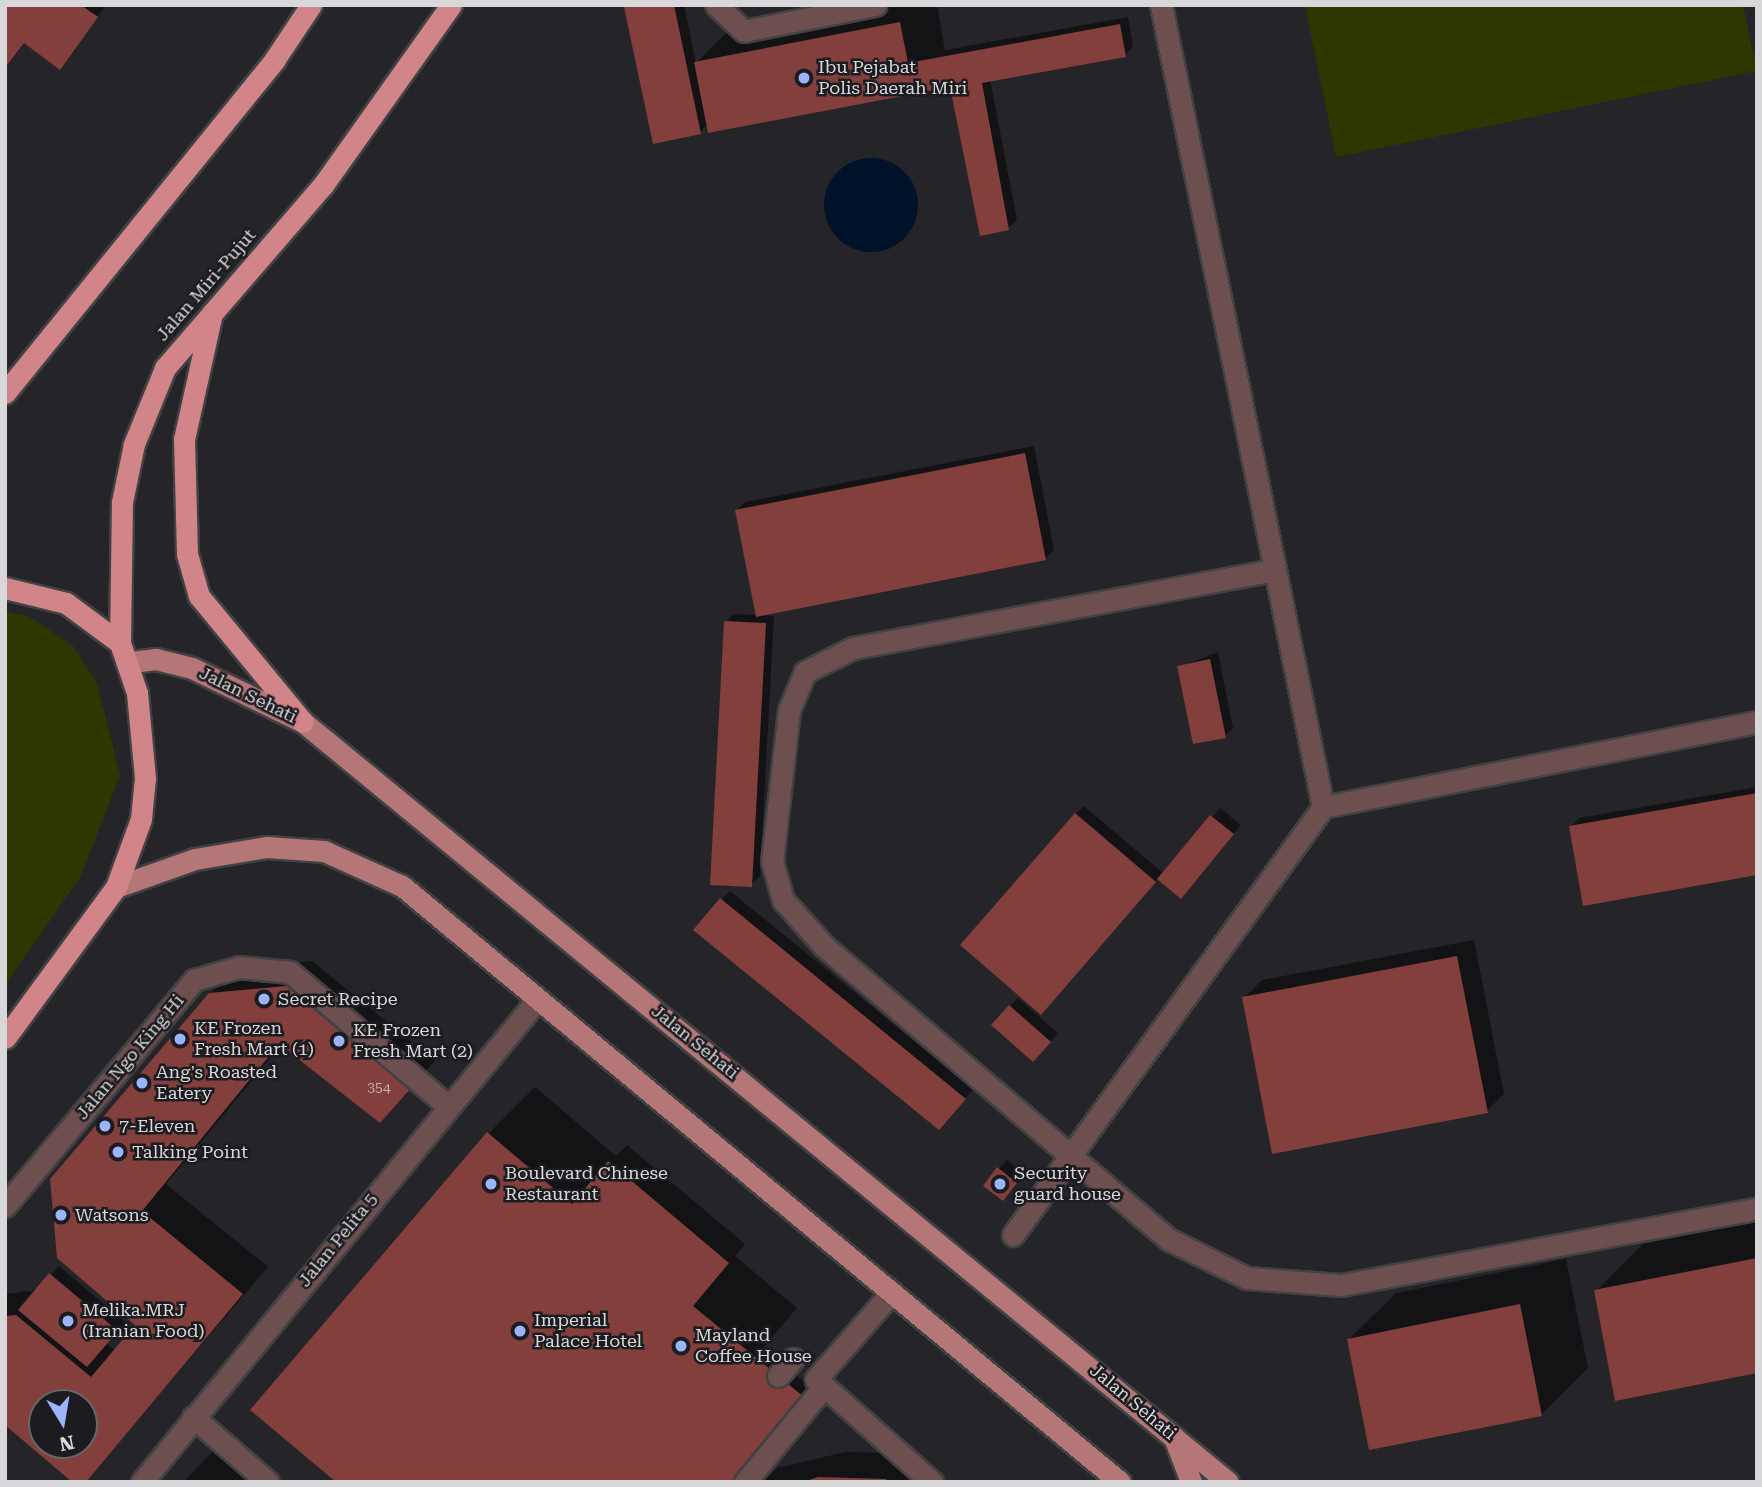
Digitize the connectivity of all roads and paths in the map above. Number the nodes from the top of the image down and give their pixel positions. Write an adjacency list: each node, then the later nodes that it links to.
1 (311, 5): 7 (highway)
2 (451, 5): 6 (highway, Jalan Miri-Pujut)
3 (716, 5): 4 (street)
4 (875, 5)
5 (1161, 5): 8 (street)
6 (212, 311): 10 (highway, Jalan Miri-Pujut); 12 (highway)
7 (5, 393)
8 (1274, 570): 14 (street); 19 (street)
9 (5, 588): 10 (highway)
10 (120, 643): 11 (highway)
11 (131, 662): 12 (main road, Jalan Sehati); 15 (highway)
12 (303, 722): 28 (main road, Jalan Sehati)
13 (1757, 722): 14 (street)
14 (1324, 807): 19 (street)
15 (117, 887): 16 (main road); 17 (highway)
16 (537, 1000): 18 (street, Jalan Pelita 5); 23 (main road)
17 (5, 1038)
18 (447, 1105): 20 (street, Jalan Ngo King Hi); 27 (street, Jalan Pelita 5)
19 (1070, 1157): 21 (street); 22 (street)
20 (5, 1206)
21 (1757, 1209)
22 (1013, 1235)
23 (892, 1292): 26 (street); 33 (main road)
24 (793, 1359): 25 (street)
25 (778, 1376)
26 (820, 1383): 31 (street); 32 (street)
27 (193, 1417): 29 (street, Jalan Pelita 5); 30 (street)
28 (1173, 1435): 34 (main road); 35 (main road, Jalan Sehati)
29 (142, 1482)
30 (268, 1482)
31 (745, 1482)
32 (932, 1482)
33 (1121, 1482)
34 (1191, 1482)
35 (1228, 1482)

